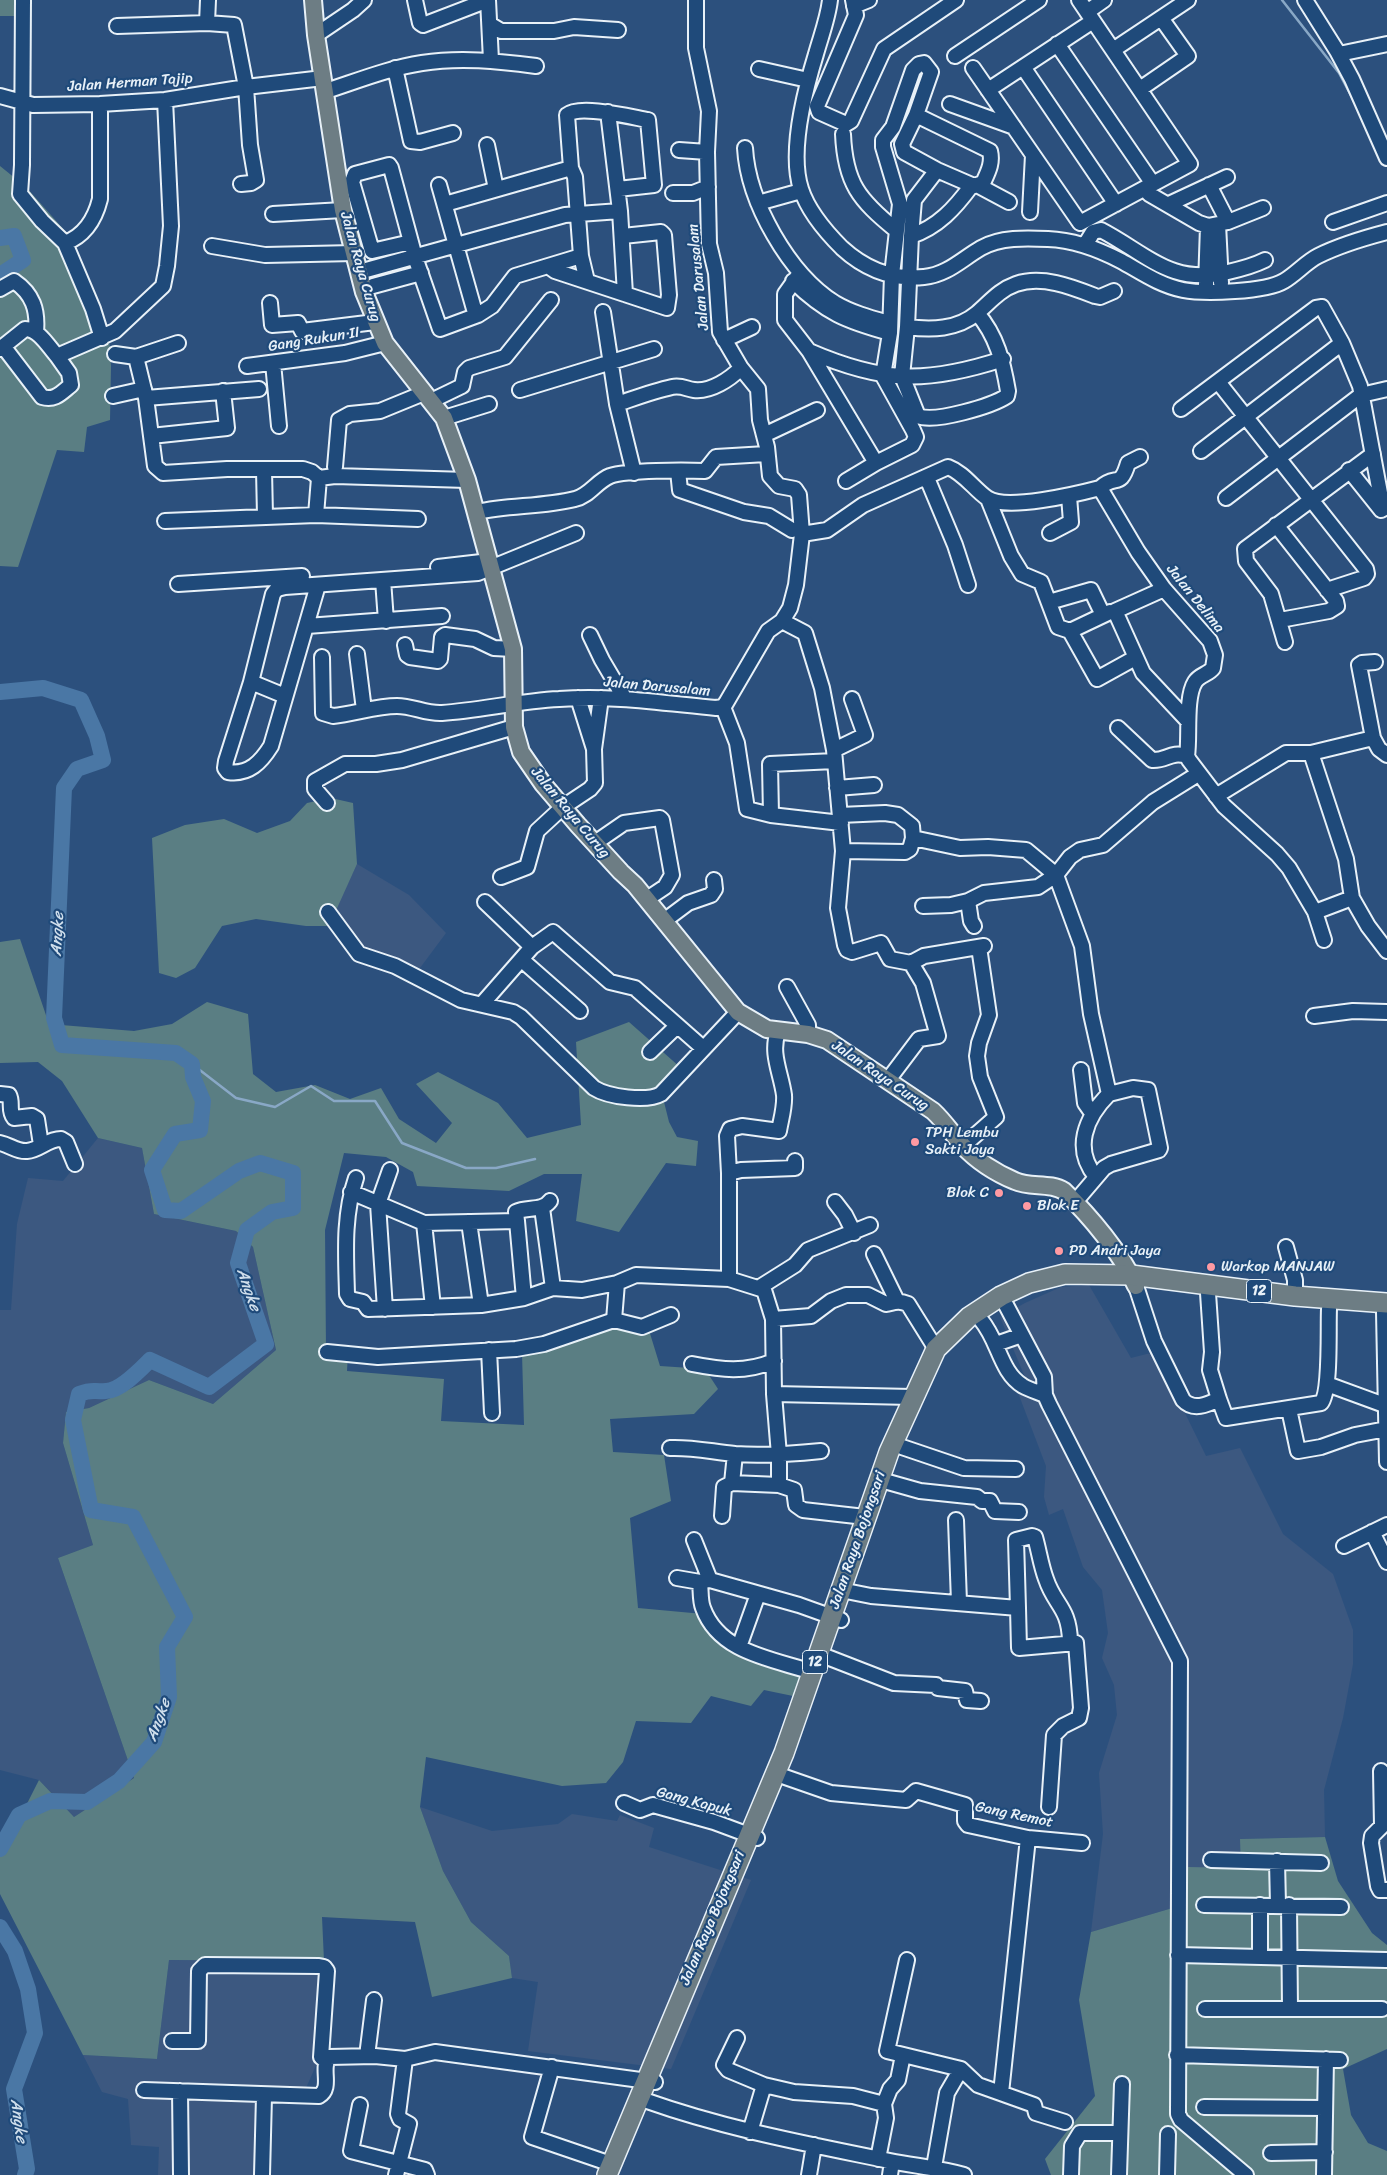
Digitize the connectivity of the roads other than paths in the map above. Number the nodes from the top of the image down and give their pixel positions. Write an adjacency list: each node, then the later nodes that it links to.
1 (23, 0): 41 (street)
2 (208, 0): 18 (street)
3 (313, 0): 22 (main road, Jalan Raya Curug)
4 (364, 0): 22 (street)
5 (415, 0): 6 (street)
6 (488, 0): 19 (street)
7 (696, 0): 52 (street, Jalan Darusalam)
8 (830, 0): 34 (street)
9 (870, 0): 15 (street)
10 (956, 0): 15 (street)
11 (1039, 0): 27 (street)
12 (1104, 0): 16 (street)
13 (1188, 0): 17 (street)
14 (1305, 0): 26 (street)
15 (854, 3)
16 (1086, 11): 23 (street); 25 (street)
17 (1161, 18): 25 (street); 38 (street)
18 (207, 23): 20 (street); 36 (street)
19 (490, 25): 21 (street); 28 (street)
20 (117, 26)
21 (618, 30)
22 (316, 35): 35 (main road, Jalan Raya Curug)
23 (1057, 44): 30 (street); 65 (street)
24 (1387, 44): 26 (street)
25 (1113, 50): 38 (street)
26 (1339, 54): 54 (street)
27 (955, 56)
28 (490, 60): 29 (street, Jalan Herman Tajip); 31 (street, Jalan Herman Tajip)
29 (536, 66)
30 (1023, 67): 37 (street); 74 (street)
31 (395, 68): 35 (street, Jalan Herman Tajip); 47 (street)
32 (973, 68): 37 (street)
33 (759, 69): 34 (street)
34 (808, 80): 66 (street)
35 (324, 84): 36 (street, Jalan Herman Tajip); 77 (main road, Jalan Raya Curug)
36 (246, 87): 40 (street, Jalan Herman Tajip); 58 (street)
37 (988, 90): 46 (street)
38 (1140, 90): 65 (street)
39 (0, 96): 41 (street, Jalan Herman Tajip)
40 (165, 100): 42 (street, Jalan Herman Tajip); 121 (street)
41 (22, 103): 42 (street, Jalan Herman Tajip); 89 (street)
42 (100, 104): 89 (street)
43 (950, 104): 46 (street)
44 (608, 112): 55 (street); 64 (street); 64 (street)
45 (916, 115): 56 (street); 60 (street); 68 (street)
46 (1014, 127): 53 (street)
47 (453, 133)
48 (843, 134): 84 (street)
49 (487, 145): 63 (street)
50 (744, 148): 71 (street)
51 (679, 150): 52 (street)
52 (707, 152): 62 (street, Jalan Darusalam)
53 (1033, 155): 74 (street); 79 (street)
54 (1387, 158)
55 (570, 168): 63 (street); 80 (street)
56 (937, 170): 60 (street); 69 (street)
57 (1227, 177): 61 (street)
58 (241, 184)
59 (440, 185): 73 (street)
60 (975, 185): 70 (street); 87 (street)
61 (1209, 185): 75 (street); 83 (street)
62 (708, 187): 67 (street); 122 (street, Jalan Darusalam)
63 (496, 189): 73 (street)
64 (618, 189): 78 (street)
65 (1151, 189): 74 (street); 75 (street)
66 (801, 190): 71 (street); 101 (street)
67 (673, 193)
68 (899, 197): 69 (street); 84 (street)
69 (914, 200): 87 (street)
70 (1008, 202)
71 (758, 203): 102 (street)
72 (1387, 203): 82 (street)
73 (446, 204): 90 (street)
74 (1116, 204)
75 (1169, 204): 83 (street)
76 (1263, 208): 83 (street)
77 (343, 210): 81 (street); 93 (main road, Jalan Raya Curug)
78 (620, 211): 80 (street); 86 (street)
79 (1030, 212)
80 (578, 213): 90 (street); 94 (street)
81 (273, 214)
82 (1333, 222)
83 (1218, 224): 100 (street); 105 (street)
84 (896, 230): 101 (street)
85 (1387, 232): 108 (street)
86 (623, 236): 110 (street); 110 (street)
87 (911, 236): 103 (street)
88 (411, 242): 88 (street); 95 (street)
89 (64, 243): 121 (street)
90 (458, 245): 95 (street); 115 (street)
91 (1085, 245): 103 (street); 105 (street); 105 (street)
92 (212, 246): 93 (street)
93 (354, 253): 98 (main road, Jalan Raya Curug)
94 (580, 256): 97 (street); 104 (street)
95 (415, 257): 98 (street); 99 (street)
96 (1265, 260): 100 (street)
97 (548, 266): 104 (street); 115 (street)
98 (359, 272): 116 (main road, Jalan Raya Curug)
99 (420, 273): 106 (street); 115 (street)
100 (1220, 274): 105 (street); 108 (street)
101 (892, 275): 103 (street); 119 (street)
102 (797, 277): 119 (street); 128 (street)
103 (908, 278): 117 (street)
104 (587, 281): 110 (street)
105 (1206, 284): 108 (street)
106 (373, 286)
107 (0, 289): 120 (street)
108 (1221, 291)
109 (1114, 292): 114 (street)
110 (625, 294)
111 (551, 300): 149 (street)
112 (270, 303): 116 (street)
113 (602, 312): 133 (street)
114 (977, 314): 117 (street); 132 (street)
115 (478, 315)
116 (375, 322): 124 (main road, Jalan Raya Curug)
117 (907, 327): 139 (street)
118 (752, 328): 122 (street)
119 (890, 328): 138 (street)
120 (36, 332): 126 (street); 130 (street)
121 (102, 338): 130 (street)
122 (724, 340): 137 (street, Jalan Darusalam)
123 (178, 343): 131 (street)
124 (385, 343): 134 (street, Gang Rukun II); 149 (main road, Jalan Raya Curug)
125 (1342, 343): 140 (street); 147 (street); 155 (street)
126 (2, 348): 130 (street)
127 (654, 349): 133 (street)
128 (809, 351): 135 (street); 141 (street)
129 (115, 354): 131 (street)
130 (57, 356)
131 (136, 357): 146 (street)
132 (1003, 359): 139 (street); 139 (street)
133 (609, 362): 144 (street); 151 (street)
134 (273, 363): 136 (street, Gang Rukun II); 156 (street)
135 (841, 365): 138 (street); 141 (street)
136 (247, 366)
137 (741, 368): 151 (street); 157 (street, Jalan Darusalam)
138 (883, 376): 139 (street); 164 (street)
139 (902, 376)
140 (1219, 383): 152 (street); 155 (street)
141 (830, 386): 164 (street)
142 (259, 389): 145 (street)
143 (1387, 389): 147 (street)
144 (520, 390)
145 (223, 391): 146 (street); 158 (street)
146 (145, 394): 148 (street); 158 (street)
147 (1362, 395): 161 (street); 163 (street)
148 (113, 396)
149 (427, 397): 154 (main road, Jalan Raya Curug); 165 (street)
150 (489, 404): 154 (street)
151 (617, 404): 169 (street)
152 (1181, 409)
153 (817, 410): 157 (street)
154 (444, 418): 172 (main road, Jalan Raya Curug)
155 (1247, 418): 159 (street); 163 (street)
156 (279, 426)
157 (764, 435): 160 (street, Jalan Darusalam)
158 (151, 436): 166 (street)
159 (1201, 451)
160 (766, 454): 168 (street); 185 (street, Jalan Darusalam)
161 (1373, 454): 167 (street); 167 (street)
162 (1140, 456): 174 (street)
163 (1279, 459): 176 (street); 178 (street)
164 (876, 463): 173 (street)
165 (335, 468)
166 (264, 470): 170 (street); 181 (street)
167 (1349, 470): 178 (street)
168 (678, 471): 169 (street); 185 (street)
169 (634, 473): 179 (street)
170 (319, 478): 172 (street); 180 (street)
171 (927, 478): 177 (street); 185 (street); 192 (street)
172 (467, 480): 179 (main road, Jalan Raya Curug)
173 (846, 482)
174 (1100, 488): 175 (street); 193 (street, Jalan Delima)
175 (1069, 496): 177 (street); 187 (street)
176 (1226, 498)
177 (988, 499): 195 (street)
178 (1312, 500): 184 (street); 194 (street)
179 (477, 512): 188 (main road, Jalan Raya Curug)
180 (316, 515): 181 (street); 182 (street)
181 (265, 516): 183 (street)
182 (418, 519)
183 (165, 521)
184 (1276, 525): 194 (street); 198 (street)
185 (797, 532): 200 (street, Jalan Darusalam)
186 (576, 533): 188 (street)
187 (1050, 533)
188 (491, 565): 189 (street); 190 (street); 206 (main road, Jalan Raya Curug)
189 (383, 580): 191 (street); 199 (street)
190 (178, 584)
191 (318, 585): 201 (street); 211 (street)
192 (968, 585)
193 (1164, 589): 196 (street); 220 (street, Jalan Delima)
194 (1327, 590): 198 (street)
195 (1049, 602): 196 (street); 202 (street)
196 (1109, 613): 202 (street); 209 (street)
197 (442, 616): 199 (street)
198 (1280, 620): 204 (street)
199 (386, 621): 201 (street)
200 (782, 621): 218 (street, Jalan Darusalam); 227 (street)
201 (307, 626): 212 (street)
202 (1070, 631): 209 (street)
203 (590, 635): 215 (street)
204 (1285, 642)
205 (406, 644): 206 (street)
206 (513, 649): 217 (main road, Jalan Raya Curug)
207 (357, 654): 219 (street)
208 (322, 657): 219 (street, Jalan Darusalam)
209 (1135, 658): 220 (street)
210 (1375, 662): 223 (street)
211 (251, 682): 212 (street); 212 (street)
212 (285, 696)
213 (578, 698): 214 (street, Jalan Darusalam); 217 (street, Jalan Darusalam); 224 (street)
214 (601, 698): 215 (street, Jalan Darusalam); 224 (street)
215 (625, 699): 218 (street, Jalan Darusalam)
216 (852, 699): 227 (street)
217 (513, 702): 219 (street, Jalan Darusalam); 221 (main road, Jalan Raya Curug)
218 (723, 707): 235 (street)
219 (364, 710)
220 (1188, 721): 228 (street, Jalan Delima)
221 (514, 727): 233 (street); 234 (main road, Jalan Raya Curug)
222 (1118, 728): 228 (street)
223 (1373, 738): 225 (street); 226 (street)
224 (594, 749): 234 (street)
225 (1311, 753): 232 (street); 243 (street)
226 (1387, 755)
227 (834, 756): 231 (street); 235 (street)
228 (1187, 756): 229 (street)
229 (1198, 774): 232 (street); 240 (street)
230 (874, 785): 231 (street)
231 (837, 788): 236 (street)
232 (1216, 796): 249 (street)
233 (327, 803)
234 (563, 807): 238 (main road, Jalan Raya Curug); 241 (street)
235 (771, 815): 236 (street)
236 (840, 819): 237 (street); 239 (street)
237 (913, 838): 239 (street); 240 (street)
238 (594, 843): 244 (main road, Jalan Raya Curug); 244 (street)
239 (843, 851): 256 (street)
240 (1056, 875): 245 (street); 271 (street)
241 (501, 877)
242 (714, 880): 250 (street)
243 (1352, 898): 249 (street); 254 (street)
244 (647, 900): 250 (main road, Jalan Raya Curug)
245 (968, 901): 247 (street); 251 (street)
246 (486, 902): 253 (street)
247 (923, 906)
248 (328, 912): 258 (street)
249 (1315, 912): 252 (street)
250 (664, 921): 260 (main road, Jalan Raya Curug)
251 (974, 926)
252 (1324, 940)
253 (532, 947): 255 (street); 263 (street)
254 (1387, 950)
255 (522, 960): 258 (street); 259 (street)
256 (910, 963): 269 (street); 275 (street)
257 (787, 987): 265 (street)
258 (482, 1004): 266 (street)
259 (580, 1011)
260 (738, 1012): 264 (main road, Jalan Raya Curug); 266 (street)
261 (1387, 1012): 262 (street)
262 (1314, 1016)
263 (677, 1026): 266 (street); 267 (street)
264 (778, 1032): 265 (main road, Jalan Raya Curug); 279 (street)
265 (808, 1034): 269 (main road, Jalan Raya Curug)
266 (703, 1048)
267 (650, 1052)
268 (1081, 1070): 272 (street)
269 (888, 1080): 275 (main road, Jalan Raya Curug)
270 (0, 1094): 274 (street)
271 (1109, 1094): 272 (street); 280 (street)
272 (1092, 1113): 280 (street)
273 (0, 1144): 274 (street)
274 (41, 1145): 277 (street)
275 (963, 1146): 284 (main road, Jalan Raya Curug)
276 (795, 1161): 279 (street)
277 (75, 1164)
278 (390, 1170): 285 (street)
279 (729, 1173): 293 (street)
280 (1096, 1177): 284 (street)
281 (356, 1178): 282 (street)
282 (351, 1192): 285 (street); 305 (street)
283 (835, 1202): 290 (street)
284 (1075, 1202): 294 (main road, Jalan Raya Curug)
285 (378, 1204): 288 (street); 305 (street)
286 (517, 1221): 287 (street); 297 (street); 300 (street)
287 (469, 1222): 288 (street); 302 (street)
288 (424, 1223): 304 (street)
289 (870, 1225): 290 (street)
290 (854, 1233): 296 (street)
291 (1286, 1248): 299 (street)
292 (874, 1254): 301 (street)
293 (729, 1279): 295 (street); 296 (street)
294 (1133, 1280): 298 (highway, Jalan Raya Bojongsari / 12); 299 (highway, Jalan Raya Bojongsari / 12); 303 (highway, Jalan Raya Bojongsari / 12); 314 (highway, Jalan Raya Bojongsari / 12); 323 (street)
295 (617, 1283): 297 (street); 310 (street)
296 (760, 1287): 309 (street)
297 (553, 1288): 300 (street)
298 (1208, 1293): 306 (highway, Jalan Raya Bojongsari / 12); 323 (street)
299 (1295, 1296): 307 (highway, Jalan Raya Bojongsari / 12)
300 (524, 1298): 302 (street)
301 (897, 1301): 309 (street); 314 (street)
302 (481, 1305): 304 (street)
303 (1006, 1305): 311 (highway, Jalan Raya Bojongsari / 12); 312 (street)
304 (433, 1307): 305 (street)
305 (385, 1309)
306 (1329, 1309): 307 (highway, Jalan Raya Bojongsari / 12); 319 (street)
307 (1386, 1309): 324 (street)
308 (671, 1315): 310 (street)
309 (773, 1319): 317 (street)
310 (614, 1320): 315 (street)
311 (981, 1320): 313 (street); 328 (highway, Jalan Raya Bojongsari / 12)
312 (1022, 1335): 313 (street); 321 (street)
313 (996, 1344): 321 (street)
314 (936, 1349): 322 (highway, Jalan Raya Bojongsari / 12)
315 (489, 1350): 316 (street); 326 (street)
316 (327, 1352)
317 (774, 1361): 318 (street); 320 (street)
318 (692, 1364)
319 (1327, 1384): 324 (street); 325 (street)
320 (774, 1394): 322 (street); 332 (street)
321 (1045, 1395): 374 (street)
322 (912, 1397): 340 (highway, Jalan Raya Bojongsari / 12)
323 (1219, 1400): 325 (street)
324 (1386, 1406): 327 (street)
325 (1289, 1409): 327 (street)
326 (492, 1414)
327 (1386, 1429): 333 (street)
328 (902, 1447): 334 (street); 335 (highway, Jalan Raya Bojongsari / 12)
329 (670, 1448): 331 (street)
330 (820, 1451): 332 (street)
331 (735, 1454): 332 (street); 336 (street)
332 (779, 1455): 337 (street)
333 (1387, 1462)
334 (1016, 1468)
335 (888, 1482): 338 (street); 349 (highway, Jalan Raya Bojongsari / 12)
336 (732, 1483): 337 (street); 339 (street)
337 (779, 1485): 340 (street)
338 (1019, 1512)
339 (722, 1516)
340 (865, 1517): 349 (highway, Jalan Raya Bojongsari / 12)
341 (956, 1520): 351 (street)
342 (1387, 1525): 343 (street)
343 (1372, 1532): 345 (street); 346 (street)
344 (694, 1540): 348 (street)
345 (1344, 1546)
346 (1387, 1562)
347 (677, 1578): 348 (street)
348 (705, 1581): 350 (street); 355 (street)
349 (846, 1591): 351 (street); 353 (highway, Jalan Raya Bojongsari / 12)
350 (758, 1594): 353 (street); 355 (street)
351 (959, 1602): 352 (street)
352 (1018, 1608): 354 (street); 354 (street)
353 (836, 1618): 356 (highway, Jalan Raya Bojongsari / 12); 357 (highway, Jalan Raya Bojongsari / 12)
354 (1076, 1644): 362 (street)
355 (739, 1647): 357 (street)
356 (827, 1657): 358 (street); 360 (highway, Jalan Raya Bojongsari / 12)
357 (812, 1672): 363 (highway, Jalan Raya Bojongsari / 12)
358 (981, 1701)
359 (1381, 1771): 369 (street)
360 (784, 1777): 363 (highway, Jalan Raya Bojongsari / 12); 364 (street, Gang Remot)
361 (624, 1803): 363 (street, Gang Kapuk)
362 (1049, 1807)
363 (753, 1836): 394 (highway, Jalan Raya Bojongsari / 12)
364 (1028, 1838): 365 (street, Gang Remot); 399 (street)
365 (1082, 1843)
366 (1211, 1860): 367 (street)
367 (1278, 1861): 368 (street); 372 (street)
368 (1321, 1863)
369 (1387, 1890)
370 (1204, 1905): 371 (street)
371 (1260, 1905): 372 (street); 375 (street)
372 (1284, 1905): 373 (street); 376 (street)
373 (1341, 1907)
374 (1178, 1955): 375 (street); 386 (street)
375 (1260, 1957): 376 (street)
376 (1290, 1958): 378 (street); 381 (street)
377 (907, 1960): 385 (street)
378 (1386, 1960)
379 (374, 2000): 387 (street)
380 (1206, 2009): 381 (street)
381 (1290, 2009): 382 (street)
382 (1382, 2009)
383 (737, 2038): 396 (street)
384 (172, 2041): 391 (street)
385 (903, 2055): 393 (street); 402 (street)
386 (1177, 2055): 389 (street); 426 (street)
387 (367, 2056): 388 (street); 391 (street)
388 (405, 2059): 392 (street); 416 (street)
389 (1326, 2059): 390 (street); 405 (street)
390 (1340, 2060)
391 (326, 2061): 400 (street)
392 (552, 2067): 394 (street); 417 (street)
393 (961, 2069): 399 (street); 414 (street)
394 (651, 2081): 401 (highway, Jalan Raya Bojongsari / 12); 417 (highway, Jalan Raya Bojongsari / 12)
395 (1122, 2084): 408 (street)
396 (764, 2085): 402 (street); 407 (street)
397 (144, 2090): 398 (street)
398 (180, 2091): 400 (street); 418 (street)
399 (1001, 2093): 406 (street)
400 (264, 2096): 419 (street)
401 (647, 2101): 407 (street); 417 (highway, Jalan Raya Bojongsari / 12)
402 (884, 2104): 413 (street)
403 (360, 2105): 416 (street)
404 (1204, 2107): 405 (street)
405 (1325, 2108): 411 (street)
406 (1065, 2122)
407 (750, 2132): 410 (street)
408 (1120, 2133): 423 (street); 424 (street)
409 (1168, 2134): 425 (street)
410 (814, 2144): 413 (street); 421 (street)
411 (1324, 2152): 412 (street); 427 (street)
412 (1271, 2153)
413 (878, 2159): 415 (street)
414 (934, 2167): 415 (street); 422 (street)
415 (891, 2168)
416 (398, 2169): 420 (street)
417 (612, 2171)
418 (181, 2175)
419 (262, 2175)
420 (427, 2175)
421 (809, 2175)
422 (964, 2175)
423 (1071, 2175)
424 (1119, 2175)
425 (1167, 2175)
426 (1246, 2175)
427 (1324, 2175)

